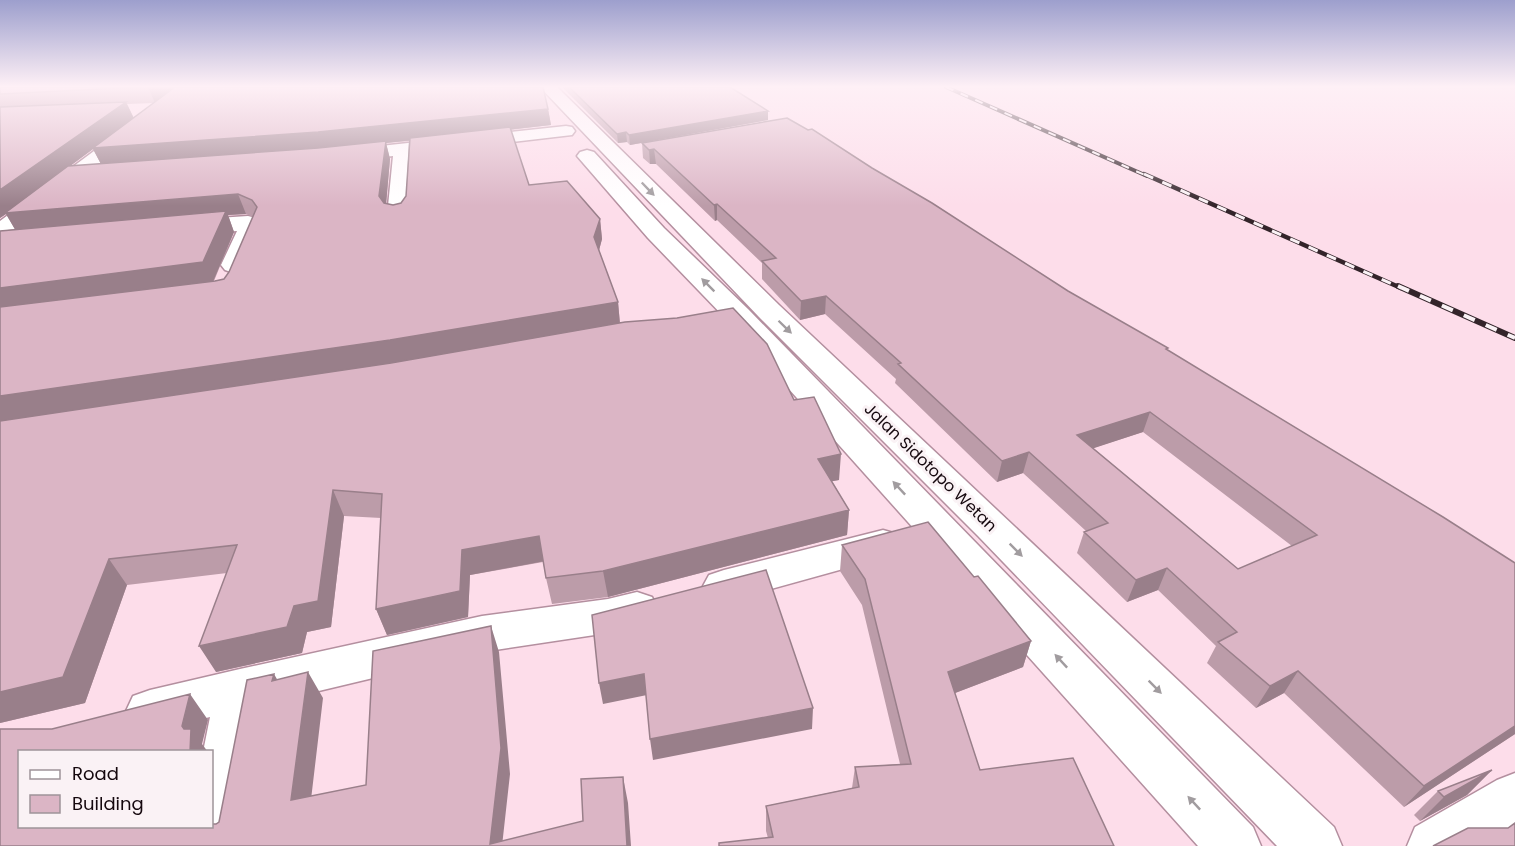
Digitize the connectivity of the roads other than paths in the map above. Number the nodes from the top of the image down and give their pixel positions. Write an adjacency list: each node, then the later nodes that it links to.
1 (139, 126): 8 (street)
2 (562, 126): 4 (street, Jalan Sidotopo Wetan)
3 (595, 126): 11 (street, Jalan Sidotopo Wetan, one-way to 11)
4 (566, 131): 5 (street); 11 (street, Jalan Sidotopo Wetan)
5 (403, 149): 6 (street); 9 (street)
6 (324, 158)
7 (110, 175): 8 (street)
8 (75, 177): 12 (street)
9 (398, 216)
10 (161, 230): 13 (street)
11 (670, 230): 14 (street, Jalan Sidotopo Wetan, one-way to 11); 22 (street, Jalan Sidotopo Wetan, one-way to 22)
12 (0, 232)
13 (228, 282)
14 (936, 528): 15 (street); 21 (street, Jalan Sidotopo Wetan, one-way to 14)
15 (240, 689): 16 (street); 18 (street)
16 (114, 720)
17 (1515, 798): 23 (street)
18 (213, 826)
19 (213, 828): 20 (street)
20 (209, 846)
21 (1234, 846)
22 (1316, 846)
23 (1434, 846)

